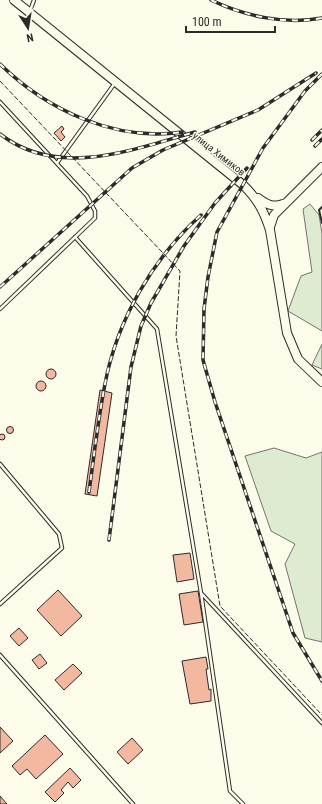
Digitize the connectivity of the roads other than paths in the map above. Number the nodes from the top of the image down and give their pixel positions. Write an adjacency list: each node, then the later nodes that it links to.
1 (14, 0): 3 (street, улица Химиков)
2 (34, 0): 3 (lane)
3 (30, 13): 4 (street, улица Химиков)
4 (116, 83): 6 (lane); 8 (street, улица Химиков)
5 (0, 102): 6 (lane)
6 (57, 163): 11 (lane)
7 (322, 167): 9 (street)
8 (251, 192): 9 (street); 10 (street, улица Химиков)
9 (284, 204): 10 (street)
10 (270, 230): 13 (street, улица Химиков)
11 (75, 237): 12 (lane); 15 (lane)
12 (0, 308)
13 (322, 382)
14 (0, 464): 16 (lane)
15 (201, 593): 18 (lane); 20 (lane)
16 (0, 604)
17 (0, 655): 19 (lane)
18 (322, 723)
19 (133, 804)
20 (243, 804)

